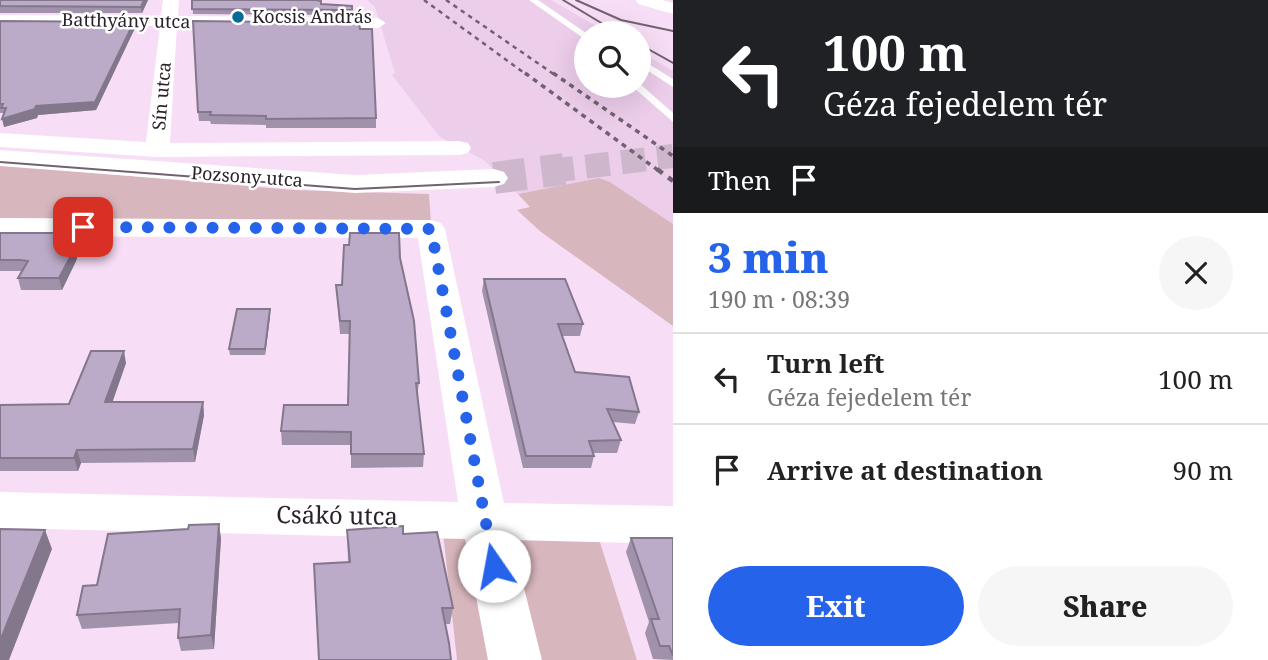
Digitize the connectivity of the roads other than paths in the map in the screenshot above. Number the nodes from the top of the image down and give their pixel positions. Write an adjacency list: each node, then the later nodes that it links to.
1 (171, 0): 8 (street, Sín utca)
2 (533, 0): 10 (lane)
3 (546, 0): 7 (lane)
4 (644, 0): 5 (street)
5 (673, 9)
6 (0, 20): 8 (street, Batthyány utca)
7 (578, 21)
8 (169, 22): 9 (street, Batthyány utca); 17 (street, Sín utca)
9 (378, 23)
10 (574, 29)
11 (651, 69): 12 (lane)
12 (673, 84)
13 (649, 98): 14 (lane)
14 (673, 119)
15 (0, 140): 17 (street, Pozsony utca)
16 (459, 148): 17 (street, Pozsony utca)
17 (157, 150)
18 (0, 159): 19 (street, Pozsony utca)
19 (494, 178)
20 (0, 227): 22 (street)
21 (0, 510): 22 (street, Csákó utca)
22 (484, 519): 23 (street, Csákó utca); 24 (street)
23 (673, 524)
24 (515, 660)

